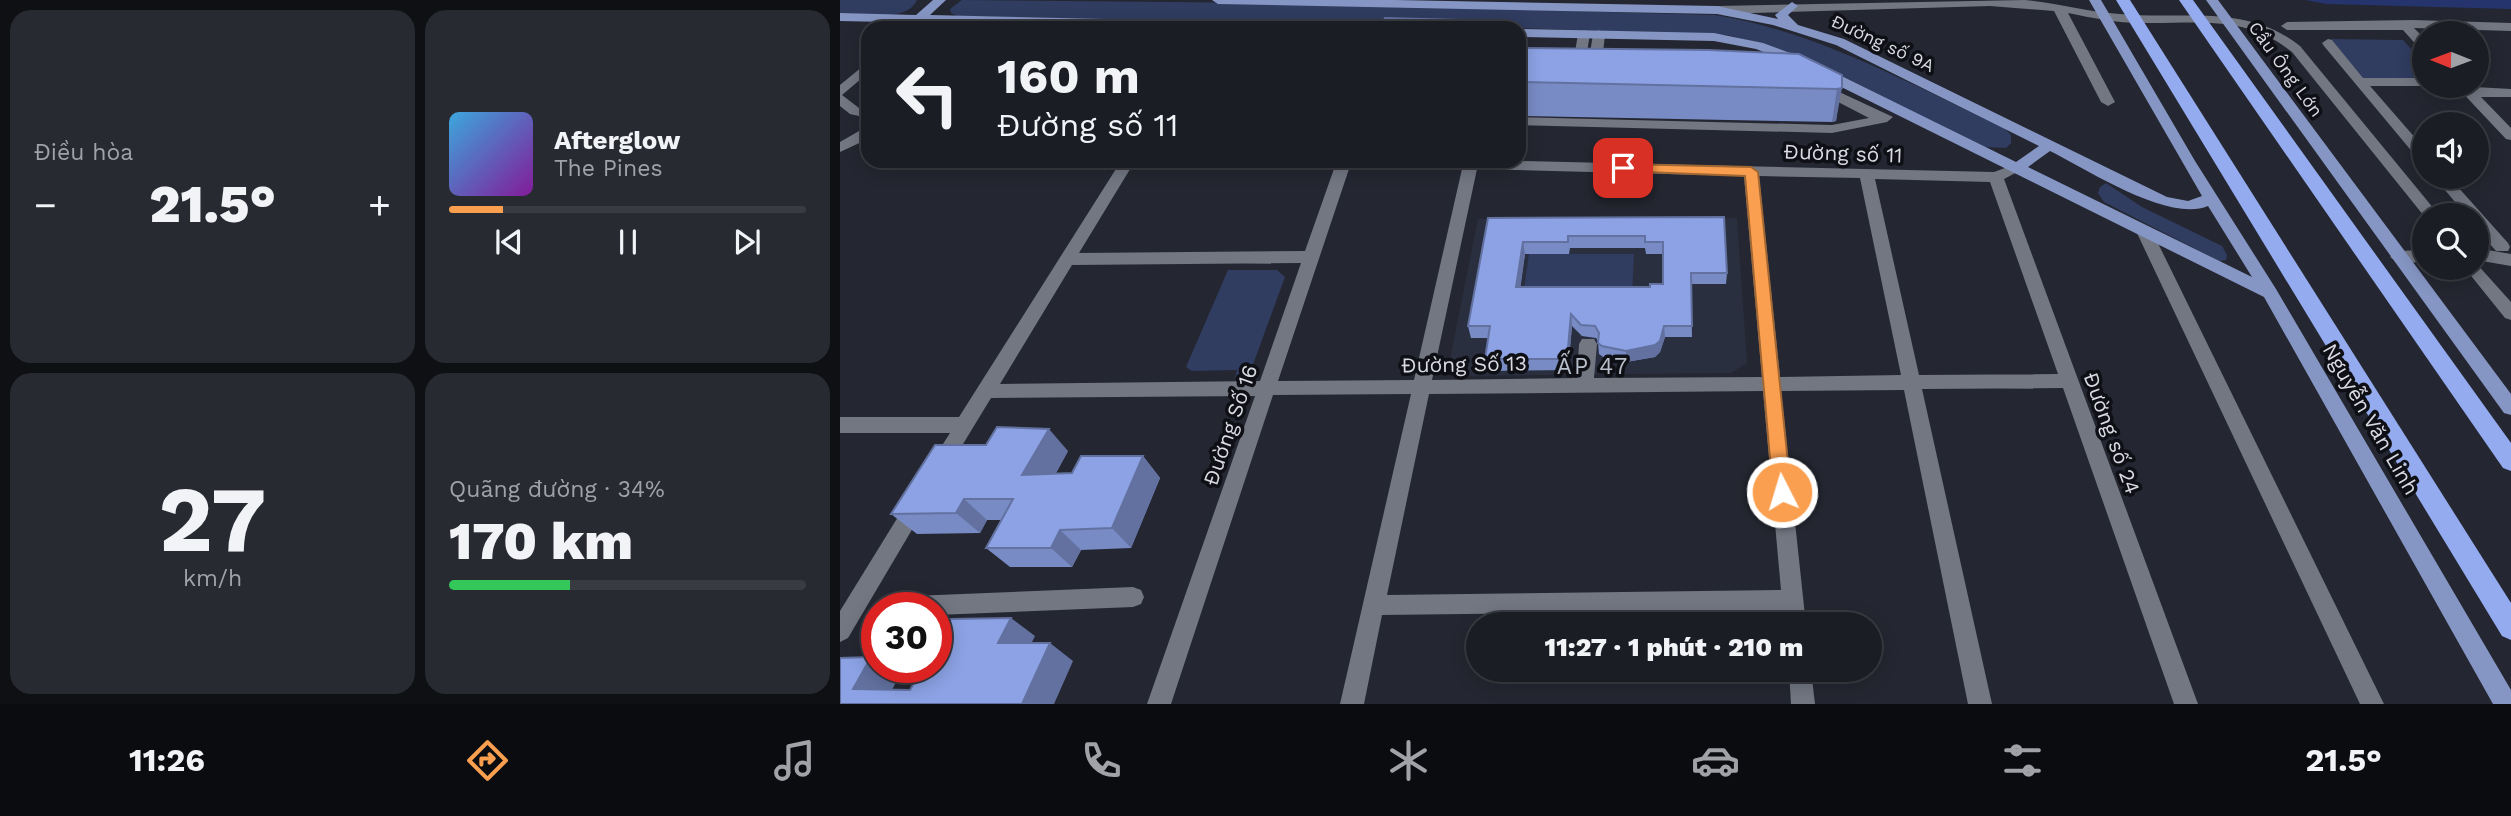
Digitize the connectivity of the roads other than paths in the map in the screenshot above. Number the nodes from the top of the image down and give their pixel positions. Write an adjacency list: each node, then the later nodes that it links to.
1 (940, 0): 14 (main road)
2 (1218, 0): 7 (main road, Đường số 9A)
3 (2095, 0): 56 (main road, Nguyễn Văn Linh)
4 (2123, 0): 89 (highway, Nguyễn Văn Linh)
5 (2186, 0): 81 (highway, Cầu Ông Lớn)
6 (2212, 0): 65 (main road, Cầu Ông Lớn)
7 (1375, 1): 8 (main road, Đường số 9A)
8 (1601, 3): 11 (main road, Đường số 9A)
9 (1792, 6): 10 (street); 11 (street); 17 (main road)
10 (2059, 8): 37 (street); 57 (street)
11 (1717, 10): 17 (main road, Đường số 9A)
12 (840, 18): 13 (main road)
13 (877, 21)
14 (917, 21)
15 (2287, 26): 16 (street)
16 (2406, 26): 18 (street); 20 (street)
17 (1793, 27): 45 (main road, Đường số 9A)
18 (2511, 27)
19 (1526, 33): 21 (main road)
20 (2412, 33)
21 (1584, 34): 22 (main road); 22 (street)
22 (1599, 34): 27 (main road)
23 (2328, 43): 29 (street)
24 (861, 69): 25 (street)
25 (840, 72)
26 (861, 72): 32 (street)
27 (1837, 79): 31 (street); 38 (main road)
28 (1805, 81): 31 (street)
29 (2359, 82): 30 (street); 44 (street)
30 (2412, 82)
31 (1824, 88): 40 (street)
32 (840, 92)
33 (2489, 92): 34 (street)
34 (2511, 93)
35 (2475, 98): 42 (street)
36 (840, 99): 39 (street)
37 (2108, 102)
38 (1900, 111): 40 (street); 51 (main road)
39 (861, 112)
40 (1882, 118): 41 (street)
41 (1526, 121)
42 (2511, 136)
43 (861, 138): 46 (street)
44 (2412, 143)
45 (2048, 145): 51 (main road); 56 (main road, Đường số 9A)
46 (840, 148)
47 (1526, 165): 52 (street, Đường số 11)
48 (1124, 168): 66 (street)
49 (1342, 168): 64 (street, Đường Số 16)
50 (1469, 168): 75 (street)
51 (2016, 169): 54 (street, Đường số 11); 60 (main road)
52 (1751, 172): 53 (street, Đường số 11); 72 (street)
53 (1867, 175): 54 (street, Đường số 11); 73 (street)
54 (1996, 177): 71 (street, Đường số 24)
55 (2451, 189): 58 (street)
56 (2210, 197): 68 (main road, Nguyễn Văn Linh)
57 (2421, 203)
58 (2464, 203)
59 (2489, 230): 61 (street)
60 (2144, 231): 68 (main road); 97 (street)
61 (2508, 250): 62 (street)
62 (2489, 253)
63 (2412, 256): 65 (street)
64 (1311, 257): 66 (street); 76 (street, Đường Số 16)
65 (2398, 257): 78 (main road)
66 (1068, 259): 77 (street)
67 (2484, 280): 69 (street)
68 (2270, 293): 98 (main road, Nguyễn Văn Linh)
69 (2511, 314)
70 (1588, 344): 74 (street)
71 (2069, 382): 73 (street, Đường Số 13); 96 (street, Đường số 24)
72 (1772, 384): 73 (street, Đường Số 13); 74 (street, Đường Số 13); 83 (street)
73 (1912, 384): 95 (street)
74 (1585, 385): 75 (street, Đường Số 13)
75 (1421, 387): 76 (street, Đường Số 13); 85 (street)
76 (1266, 388): 77 (street, Đường Số 13); 92 (street, Đường Số 16)
77 (984, 391): 80 (street)
78 (2511, 408)
79 (840, 425): 80 (street)
80 (964, 425): 86 (street)
81 (2511, 461)
82 (1133, 597): 84 (street)
83 (1793, 600): 85 (street); 88 (street)
84 (952, 604)
85 (1374, 605): 93 (street)
86 (853, 609): 87 (street); 90 (street)
87 (861, 609)
88 (1794, 612)
89 (2511, 627)
90 (840, 631)
91 (1801, 682): 94 (street)
92 (1159, 704)
93 (1352, 704)
94 (1803, 704)
95 (1980, 704)
96 (2186, 704)
97 (2372, 704)
98 (2506, 704)

